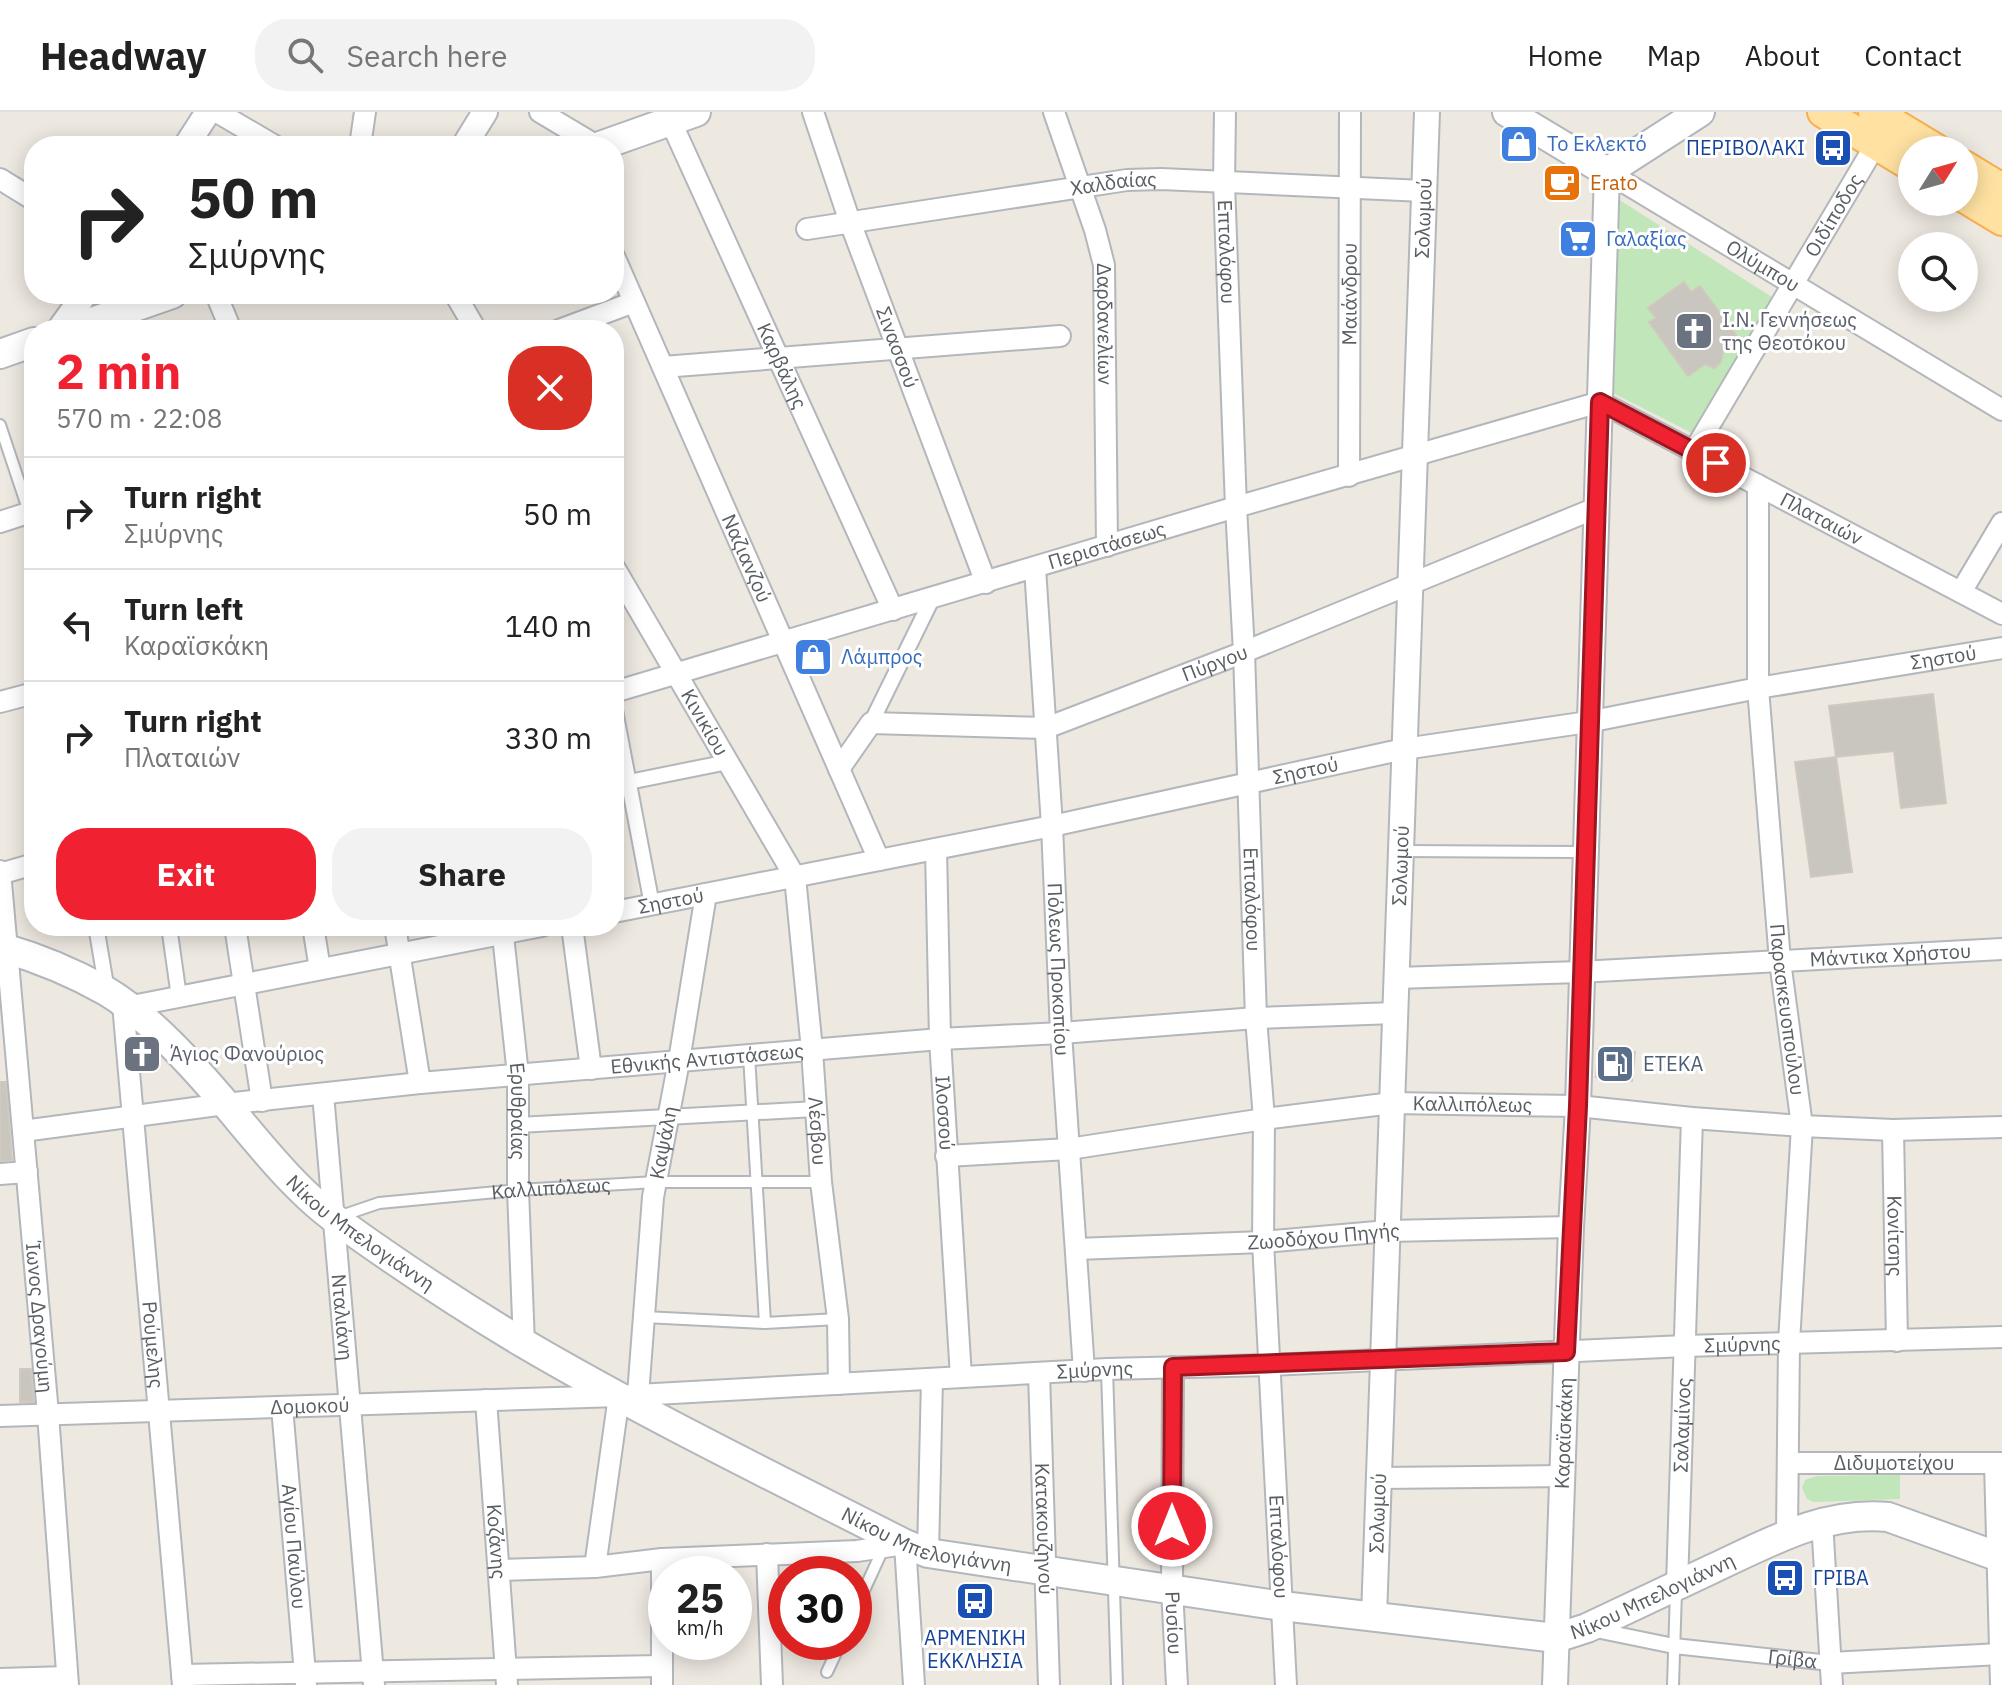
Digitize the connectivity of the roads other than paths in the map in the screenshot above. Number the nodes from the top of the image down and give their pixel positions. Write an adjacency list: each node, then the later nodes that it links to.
1 (208, 112): 16 (street)
2 (217, 112): 17 (street)
3 (365, 112): 18 (street)
4 (485, 112): 19 (street)
5 (540, 112): 20 (street)
6 (813, 112): 35 (street, Σινασσού)
7 (1054, 112): 28 (street, Δαρδανελίων)
8 (1225, 112): 27 (street, Επταλόφου)
9 (1350, 112): 29 (street, Μαιάνδρου)
10 (1427, 112): 31 (street, Σολωμού)
11 (1507, 112): 24 (main road)
12 (1700, 112): 24 (main road)
13 (1823, 112): 15 (main road)
14 (684, 117): 22 (main road); 47 (street, Καρβάλης)
15 (1884, 122): 21 (main road); 23 (main road); 38 (street, Οιδίποδος)
16 (192, 136)
17 (258, 136)
18 (361, 136)
19 (470, 136)
20 (581, 136)
21 (1910, 136)
22 (624, 137)
23 (1898, 144)
24 (1607, 172): 38 (street, Ολύμπου); 49 (street, Καραϊσκάκη)
25 (1978, 174): 30 (main road)
26 (0, 179): 32 (street)
27 (1224, 183): 28 (street, Χαλδαίας); 29 (street, Χαλδαίας); 57 (street, Επταλόφου)
28 (1080, 187): 35 (street, Χαλδαίας); 62 (street, Δαρδανελίων)
29 (1348, 187): 31 (street, Χαλδαίας); 54 (street, Μαιάνδρου)
30 (2002, 189)
31 (1424, 191): 53 (street, Σολωμού)
32 (24, 194)
33 (1978, 205): 34 (main road)
34 (2002, 220)
35 (850, 222): 36 (street, Χαλδαίας); 45 (street, Σινασσού)
36 (807, 229)
37 (624, 279): 39 (street, Ναζιανζού)
38 (1793, 284): 50 (street, Ολύμπου); 52 (street, Οιδίποδος)
39 (634, 302): 42 (street); 48 (street, Ναζιανζού)
40 (148, 304): 41 (main road)
41 (111, 320)
42 (586, 320)
43 (1060, 336): 45 (street)
44 (24, 346): 46 (main road)
45 (898, 350): 47 (street); 64 (street, Σινασσού)
46 (0, 354)
47 (778, 358): 48 (street); 69 (street, Καρβάλης)
48 (663, 367): 71 (street, Ναζιανζού)
49 (1600, 402): 52 (street, Πλαταιών); 53 (street, Περιστάσεως); 58 (street, Καραϊσκάκη)
50 (2002, 410)
51 (0, 425): 56 (lane)
52 (1694, 451): 55 (street, Πλαταιών)
53 (1415, 455): 54 (street, Περιστάσεως); 66 (street, Σολωμού)
54 (1349, 476): 57 (street, Περιστάσεως)
55 (1758, 485): 67 (street, Πλαταιών); 75 (street, Παρασκευοπούλου)
56 (24, 492)
57 (1236, 507): 62 (street, Περιστάσεως); 73 (street, Επταλόφου)
58 (1596, 508): 66 (street, Πύργου); 79 (street, Καραϊσκάκη)
59 (24, 514): 60 (street)
60 (0, 522)
61 (2002, 523): 67 (street)
62 (1107, 546): 63 (street, Περιστάσεως)
63 (1035, 568): 64 (street, Περιστάσεως); 81 (street, Πόλεως Προκοπίου)
64 (986, 583): 68 (street, Περιστάσεως)
65 (624, 584): 74 (street, Κινικίου)
66 (1410, 584): 73 (street, Πύργου); 82 (street, Σολωμού)
67 (1961, 592): 70 (street, Πλαταιών)
68 (932, 599): 69 (street, Περιστάσεως); 80 (street)
69 (893, 610): 71 (street, Περιστάσεως)
70 (2002, 614)
71 (785, 642): 74 (street, Περιστάσεως); 84 (street, Ναζιανζού)
72 (2002, 648): 75 (street, Σηστού)
73 (1244, 652): 81 (street, Πύργου); 86 (street, Επταλόφου)
74 (677, 675): 76 (street, Περιστάσεως); 83 (street, Κινικίου)
75 (1758, 688): 79 (street, Σηστού); 110 (street, Παρασκευοπούλου)
76 (624, 689)
77 (24, 696): 78 (street)
78 (0, 702)
79 (1588, 722): 82 (street, Σηστού); 91 (street, Καραϊσκάκη)
80 (871, 723): 81 (street, Πύργου); 84 (street)
81 (1046, 728): 88 (street, Πόλεως Προκοπίου)
82 (1404, 749): 86 (street, Σηστού); 90 (street, Σολωμού)
83 (728, 762): 85 (street); 95 (street, Κινικίου)
84 (839, 769): 92 (street, Ναζιανζού)
85 (624, 782)
86 (1248, 783): 88 (street, Σηστού); 118 (street, Επταλόφου)
87 (624, 795): 97 (street)
88 (1052, 826): 89 (street, Σηστού); 120 (street, Πόλεως Προκοπίου)
89 (936, 849): 92 (street, Σηστού); 121 (street, Ιλοσσού)
90 (1401, 851): 91 (lane); 113 (street, Σολωμού)
91 (1584, 852): 112 (street, Καραϊσκάκη)
92 (879, 860): 95 (street, Σηστού)
93 (24, 866): 94 (street)
94 (0, 872): 107 (street, Ίωνος Δραγούμη)
95 (795, 877): 96 (street, Σηστού); 122 (street, Λέσβου)
96 (706, 894): 97 (street, Σηστού); 124 (street, Καψάλη)
97 (652, 905): 98 (street, Σηστού)
98 (624, 910)
99 (99, 936): 116 (street)
100 (170, 936): 115 (street)
101 (237, 936): 114 (street)
102 (315, 936): 111 (street)
103 (396, 936): 109 (street)
104 (476, 936): 109 (street)
105 (503, 936): 126 (street, Ερυθραίας)
106 (573, 936): 125 (street)
107 (4, 948): 116 (main road, Νίκου Μπελογιάννη); 119 (street, Ίωνος Δραγούμη)
108 (2002, 949): 110 (street, Μάντικα Χρήστου)
109 (399, 954): 111 (street); 127 (street)
110 (1780, 961): 112 (street, Μάντικα Χρήστου); 140 (street, Παρασκευοπούλου)
111 (320, 969): 114 (street)
112 (1580, 972): 113 (street, Μάντικα Χρήστου); 132 (street, Καραϊσκάκη)
113 (1397, 978): 117 (street, Σολωμού)
114 (245, 984): 115 (street); 129 (street)
115 (179, 997): 116 (street)
116 (119, 1001): 131 (main road, Νίκου Μπελογιάννη); 135 (street, Ρούμελης)
117 (1395, 1013): 118 (street, Εθνικής Αντιστάσεως); 130 (street, Σολωμού)
118 (1256, 1018): 120 (street, Εθνικής Αντιστάσεως); 138 (street, Επταλόφου)
119 (8, 1033): 143 (street, Ίωνος Δραγούμη)
120 (1061, 1033): 121 (street, Εθνικής Αντιστάσεως); 145 (street, Πόλεως Προκοπίου)
121 (940, 1039): 122 (street, Εθνικής Αντιστάσεως); 146 (street, Ιλοσσού)
122 (812, 1050): 123 (street, Εθνικής Αντιστάσεως); 133 (street, Λέσβου)
123 (749, 1055): 124 (street, Εθνικής Αντιστάσεως); 134 (lane)
124 (679, 1061): 125 (street, Εθνικής Αντιστάσεως); 136 (street, Καψάλη)
125 (591, 1069): 126 (street, Εθνικής Αντιστάσεως)
126 (518, 1075): 127 (street, Εθνικής Αντιστάσεως); 139 (street, Ερυθραίας)
127 (420, 1083): 128 (street, Εθνικής Αντιστάσεως)
128 (323, 1094): 129 (street, Εθνικής Αντιστάσεως); 153 (street, Νταλιάνη)
129 (262, 1101): 131 (street, Εθνικής Αντιστάσεως)
130 (1392, 1103): 132 (street, Καλλιπόλεως); 138 (street, Καλλιπόλεως); 155 (street, Σολωμού)
131 (225, 1104): 135 (street, Εθνικής Αντιστάσεως); 153 (main road, Νίκου Μπελογιάννη)
132 (1578, 1106): 137 (street, Καλλιπόλεως); 154 (street, Καραϊσκάκη)
133 (816, 1109): 134 (street); 151 (street, Λέσβου)
134 (752, 1114): 136 (street); 150 (lane)
135 (133, 1115): 143 (street, Εθνικής Αντιστάσεως); 180 (street, Ρούμελης)
136 (669, 1116): 139 (street); 149 (street, Καψάλη)
137 (1692, 1118): 140 (street, Καλλιπόλεως); 165 (street, Σαλαμίνος)
138 (1264, 1119): 145 (street, Καλλιπόλεως); 156 (street, Επταλόφου)
139 (518, 1125): 152 (street, Ερυθραίας)
140 (1802, 1126): 142 (street, Καλλιπόλεως); 163 (street, Παρασκευοπούλου)
141 (2002, 1127): 142 (street, Καλλιπόλεως); 144 (street)
142 (1893, 1130): 162 (street, Κονίτσης)
143 (23, 1131): 147 (street, Ίωνος Δραγούμη)
144 (2002, 1146)
145 (1069, 1149): 146 (street, Καλλιπόλεως); 157 (street, Πόλεως Προκοπίου)
146 (946, 1156): 173 (street, Ιλοσσού)
147 (27, 1172): 148 (street); 181 (street, Ίωνος Δραγούμη)
148 (0, 1174)
149 (656, 1182): 150 (lane, Καλλιπόλεως); 152 (lane, Καλλιπόλεως); 158 (street, Καψάλη)
150 (755, 1182): 151 (lane, Καλλιπόλεως); 160 (lane)
151 (821, 1182): 159 (street, Λέσβου)
152 (518, 1190): 153 (lane, Καλλιπόλεως); 164 (street, Ερυθραίας)
153 (334, 1218): 164 (main road, Νίκου Μπελογιάννη); 178 (street, Νταλιάνη)
154 (1571, 1227): 155 (street, Ζωοδόχου Πηγής); 166 (street, Καραϊσκάκη)
155 (1388, 1231): 156 (street, Ζωοδόχου Πηγής); 167 (street, Σολωμού)
156 (1263, 1242): 157 (street, Ζωοδόχου Πηγής); 168 (street, Επταλόφου)
157 (1076, 1249): 171 (street, Πόλεως Προκοπίου)
158 (644, 1317): 160 (lane); 176 (street, Καψάλη)
159 (838, 1319): 160 (lane); 175 (street, Λέσβου)
160 (765, 1323)
161 (2002, 1337): 162 (street, Σμύρνης)
162 (1897, 1341): 163 (street, Σμύρνης)
163 (1789, 1342): 165 (street, Σμύρνης); 183 (street, Παρασκευοπούλου)
164 (524, 1344): 176 (main road, Νίκου Μπελογιάννη)
165 (1685, 1346): 166 (street, Σμύρνης); 198 (street, Σαλαμίνος)
166 (1566, 1352): 167 (street, Σμύρνης); 185 (street, Καραϊσκάκη)
167 (1383, 1359): 168 (street, Σμύρνης); 186 (street, Σολωμού)
168 (1270, 1365): 169 (street, Σμύρνης); 201 (street, Επταλόφου)
169 (1173, 1367): 170 (street, Σμύρνης); 199 (street, Ρυσίου)
170 (1107, 1369): 171 (street, Σμύρνης); 197 (lane)
171 (1084, 1371): 172 (street, Σμύρνης)
172 (1039, 1373): 173 (street, Σμύρνης); 196 (street, Κατακουζηνού)
173 (961, 1377): 174 (street, Σμύρνης)
174 (932, 1379): 175 (street, Σμύρνης); 189 (street)
175 (839, 1384): 176 (street, Σμύρνης)
176 (628, 1395): 177 (street, Δομοκού); 189 (main road, Νίκου Μπελογιάννη); 194 (street, Καψάλη)
177 (486, 1400): 178 (street, Δομοκού); 195 (street, Κοζάνης)
178 (350, 1405): 179 (street, Δομοκού); 211 (street, Νταλιάνη)
179 (282, 1407): 180 (street, Δομοκού); 214 (street, Αγίου Παύλου)
180 (159, 1411): 181 (street, Δομοκού); 215 (street, Ρούμελης)
181 (48, 1414): 182 (street, Δομοκού); 216 (street, Ίωνος Δραγούμη)
182 (0, 1416)
183 (1788, 1463): 184 (street, Διδυμοτείχου); 188 (street, Παρασκευοπούλου)
184 (1999, 1463): 192 (street)
185 (1562, 1476): 186 (street); 204 (street, Καραϊσκάκη)
186 (1379, 1478): 202 (street, Σολωμού)
187 (1822, 1522): 188 (main road, Νίκου Μπελογιάννη); 192 (main road, Νίκου Μπελογιάννη); 208 (street)
188 (1787, 1534): 198 (main road, Νίκου Μπελογιάννη)
189 (905, 1549): 190 (street); 196 (main road, Νίκου Μπελογιάννη); 200 (lane); 218 (street)
190 (767, 1554): 191 (street); 217 (street)
191 (725, 1556)
192 (2000, 1557): 206 (street)
193 (648, 1561): 194 (street)
194 (595, 1567): 195 (street)
195 (499, 1570): 212 (street, Κοζάνης)
196 (1045, 1570): 197 (main road, Νίκου Μπελογιάννη); 219 (street, Κατακουζηνού)
197 (1113, 1581): 199 (main road, Νίκου Μπελογιάννη); 220 (lane)
198 (1677, 1585): 203 (main road, Νίκου Μπελογιάννη); 205 (lane, Σαλαμίνος)
199 (1172, 1589): 201 (main road, Νίκου Μπελογιάννη); 221 (street, Ρυσίου)
200 (872, 1590)
201 (1282, 1606): 202 (main road, Νίκου Μπελογιάννη); 222 (street, Επταλόφου)
202 (1374, 1617): 204 (main road, Νίκου Μπελογιάννη)
203 (1587, 1628): 204 (main road, Νίκου Μπελογιάννη); 205 (street, Γρίβα)
204 (1556, 1638): 223 (street, Καραϊσκάκη)
205 (1674, 1646): 208 (street, Γρίβα); 224 (lane, Σαλαμίνος)
206 (2000, 1654): 208 (street, Γρίβα); 226 (street)
207 (833, 1660): 209 (lane)
208 (1830, 1663): 225 (street)
209 (827, 1672)
210 (661, 1676): 212 (street)
211 (373, 1678): 212 (street); 214 (street)
212 (506, 1678)
213 (0, 1679): 216 (street)
214 (305, 1679): 215 (street)
215 (182, 1680)
216 (67, 1681)
217 (772, 1685)
218 (914, 1685)
219 (1049, 1685)
220 (1117, 1685)
221 (1177, 1685)
222 (1286, 1685)
223 (1555, 1685)
224 (1673, 1685)
225 (1832, 1685)
226 (2001, 1685)

